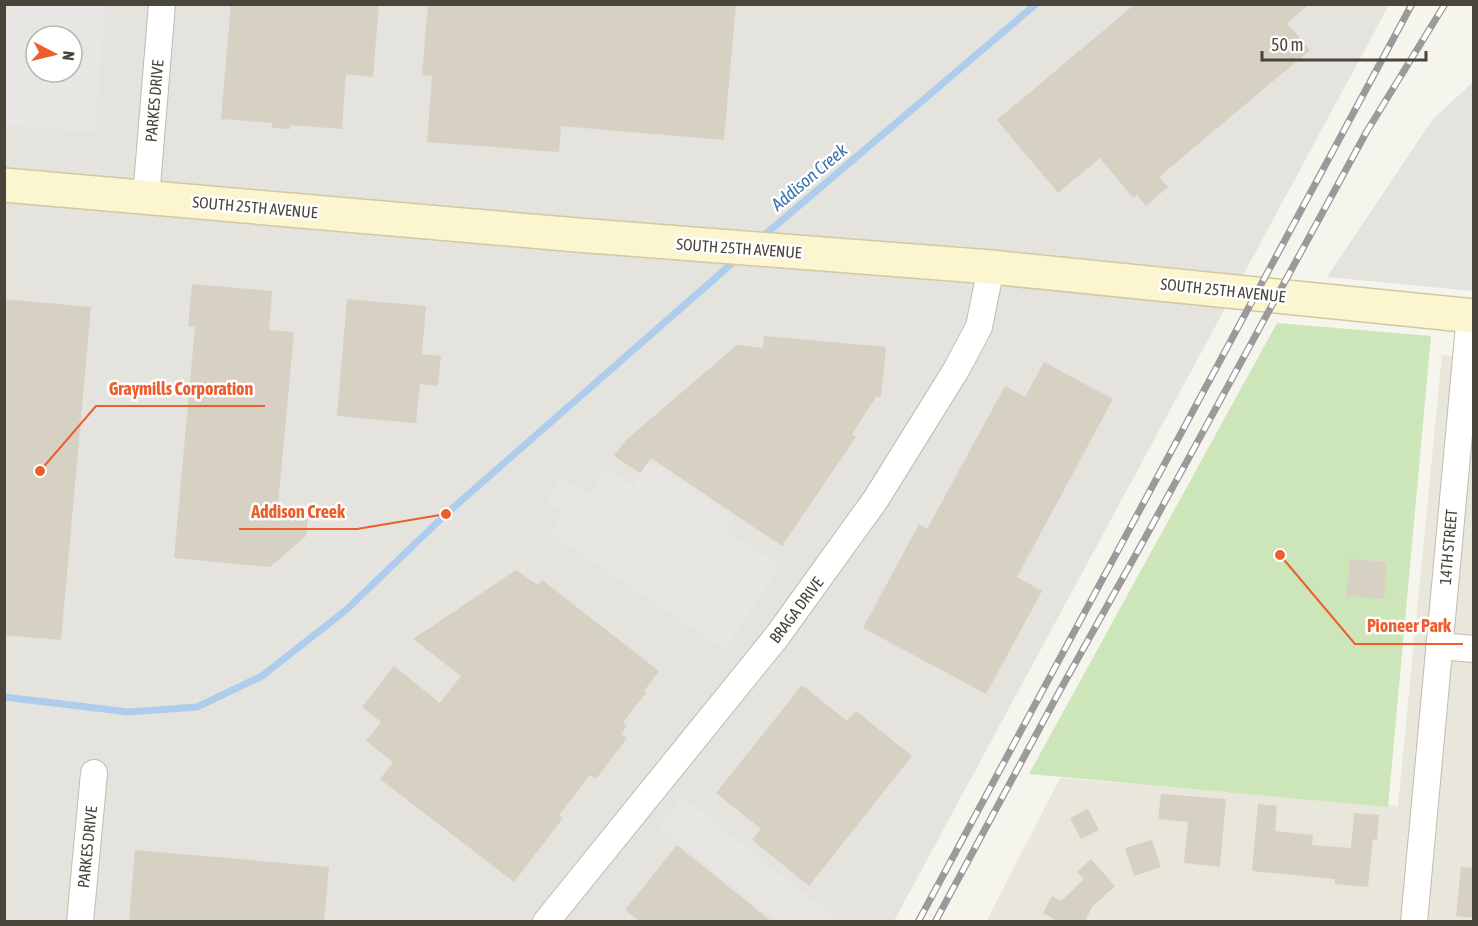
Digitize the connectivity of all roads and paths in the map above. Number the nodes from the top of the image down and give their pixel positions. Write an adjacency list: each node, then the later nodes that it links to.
1 (162, 4): 3 (street, PARKES DRIVE)
2 (4, 185): 3 (main road, SOUTH 25TH AVENUE)
3 (146, 198): 4 (main road, SOUTH 25TH AVENUE)
4 (992, 267): 5 (main road, SOUTH 25TH AVENUE); 10 (street, BRAGA DRIVE)
5 (1472, 316): 6 (street, 14TH STREET)
6 (1439, 646): 7 (street); 11 (street, 14TH STREET)
7 (1473, 650)
8 (94, 773): 9 (street, PARKES DRIVE)
9 (80, 921)
10 (546, 921)
11 (1414, 921)

